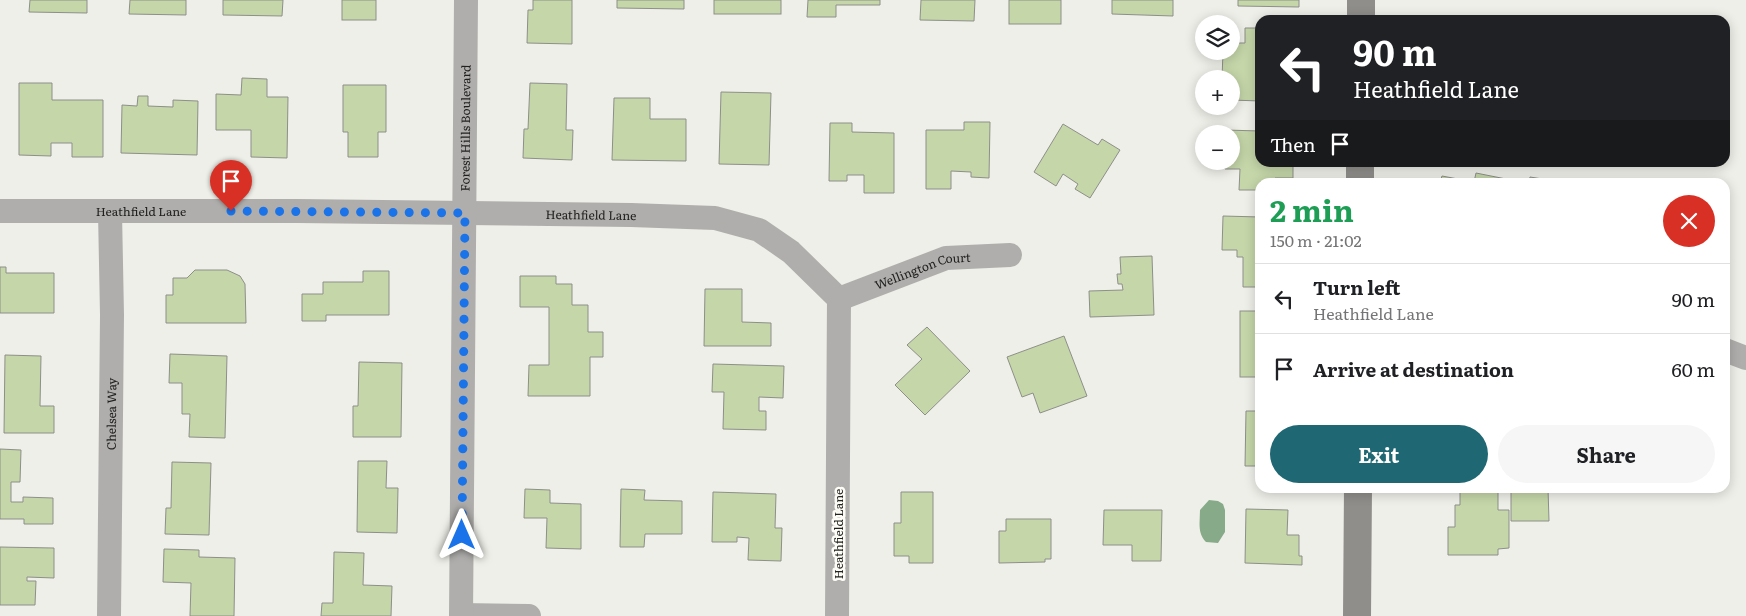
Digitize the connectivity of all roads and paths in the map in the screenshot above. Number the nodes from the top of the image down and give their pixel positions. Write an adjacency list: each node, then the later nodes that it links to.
1 (466, 0): 6 (street, Forest Hills Boulevard)
2 (1361, 0): 3 (street)
3 (1360, 15)
4 (0, 211): 5 (street, Heathfield Lane)
5 (110, 212): 6 (street, Heathfield Lane); 12 (street, Chelsea Way)
6 (465, 213): 8 (street, Heathfield Lane); 13 (street, Forest Hills Boulevard)
7 (1010, 255): 8 (street, Wellington Court)
8 (839, 299): 15 (street, Heathfield Lane)
9 (1730, 352): 10 (street)
10 (1746, 358)
11 (1358, 493): 16 (street)
12 (109, 616)
13 (461, 616): 14 (street)
14 (529, 616)
15 (837, 616)
16 (1357, 616)

